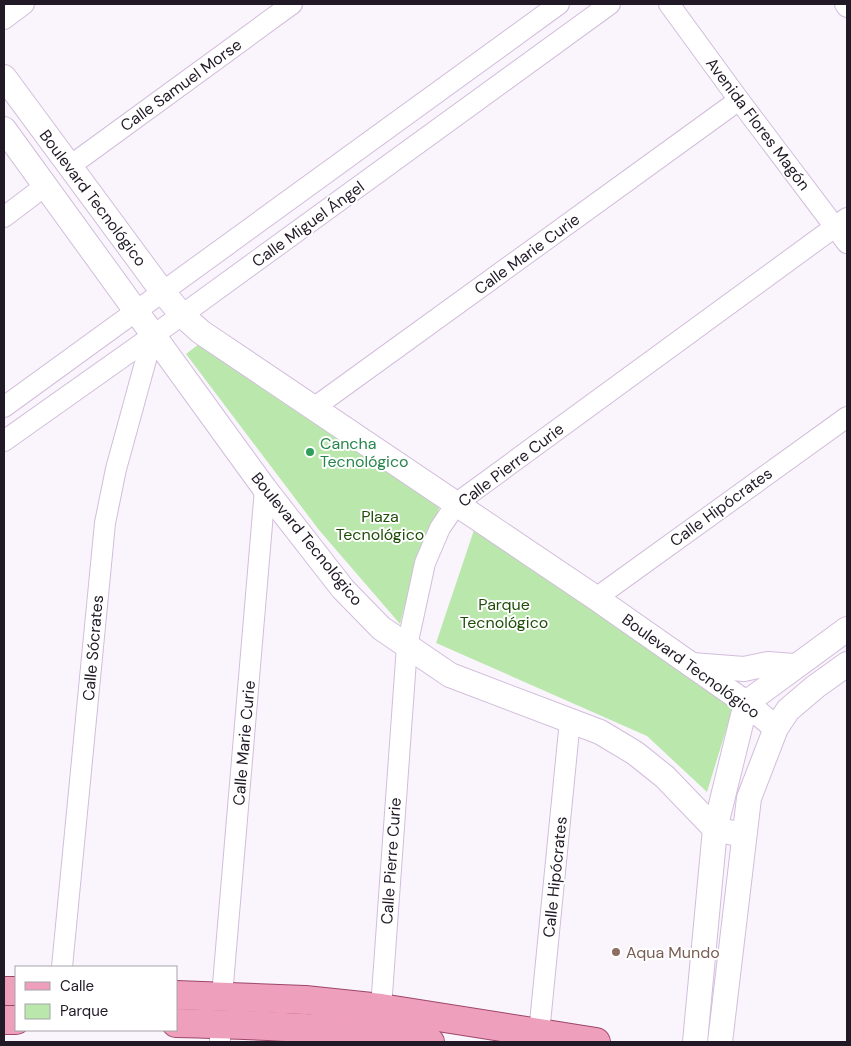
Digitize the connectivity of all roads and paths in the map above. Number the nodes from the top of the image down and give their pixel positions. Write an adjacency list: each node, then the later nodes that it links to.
1 (24, 4): 6 (street)
2 (292, 4): 10 (street, Calle Samuel Morse)
3 (559, 4): 14 (street, Calle Miguel Ángel)
4 (610, 4): 16 (street, Calle Miguel Ángel)
5 (669, 4): 8 (street, Avenida Flores Magón)
6 (4, 19)
7 (4, 77): 10 (street, Boulevard Tecnológico)
8 (739, 100): 13 (street, Avenida Flores Magón); 19 (street, Calle Marie Curie)
9 (4, 129): 11 (street, Boulevard Tecnológico)
10 (70, 166): 14 (street, Boulevard Tecnológico)
11 (45, 186): 12 (street); 15 (street, Boulevard Tecnológico)
12 (4, 217)
13 (843, 229): 23 (street, Calle Pierre Curie)
14 (162, 291): 15 (street, Calle Miguel Ángel); 16 (street, Boulevard Tecnológico)
15 (135, 310): 17 (street, Boulevard Tecnológico); 18 (street, Calle Miguel Ángel)
16 (182, 316): 17 (street, Calle Miguel Ángel); 19 (street, Boulevard Tecnológico)
17 (153, 334): 21 (street, Calle Miguel Ángel); 22 (street, Boulevard Tecnológico); 35 (street, Calle Sócrates)
18 (4, 407)
19 (316, 407): 23 (street, Boulevard Tecnológico)
20 (847, 417): 24 (street, Calle Hipócrates)
21 (4, 441)
22 (265, 489): 26 (street, Boulevard Tecnológico); 37 (street, Calle Marie Curie)
23 (457, 503): 24 (street, Boulevard Tecnológico); 26 (street, Calle Pierre Curie)
24 (596, 598): 28 (street, Boulevard Tecnológico)
25 (847, 629): 29 (street)
26 (407, 646): 31 (street, Boulevard Tecnológico); 39 (street, Calle Pierre Curie)
27 (847, 664): 32 (street)
28 (692, 665): 29 (street); 30 (street, Boulevard Tecnológico)
29 (794, 666): 30 (street)
30 (746, 702): 32 (street, Boulevard Tecnológico); 33 (street)
31 (570, 720): 33 (street, Boulevard Tecnológico); 41 (street, Calle Hipócrates)
32 (776, 728): 34 (street)
33 (715, 829): 34 (street); 44 (street)
34 (743, 835): 45 (street)
35 (62, 966)
36 (178, 995): 37 (main road)
37 (222, 996): 39 (main road)
38 (178, 1023): 40 (main road)
39 (379, 1028): 40 (main road); 41 (main road); 42 (main road)
40 (220, 1033)
41 (539, 1033): 43 (main road)
42 (430, 1042)
43 (596, 1042)
44 (694, 1042)
45 (720, 1042)

